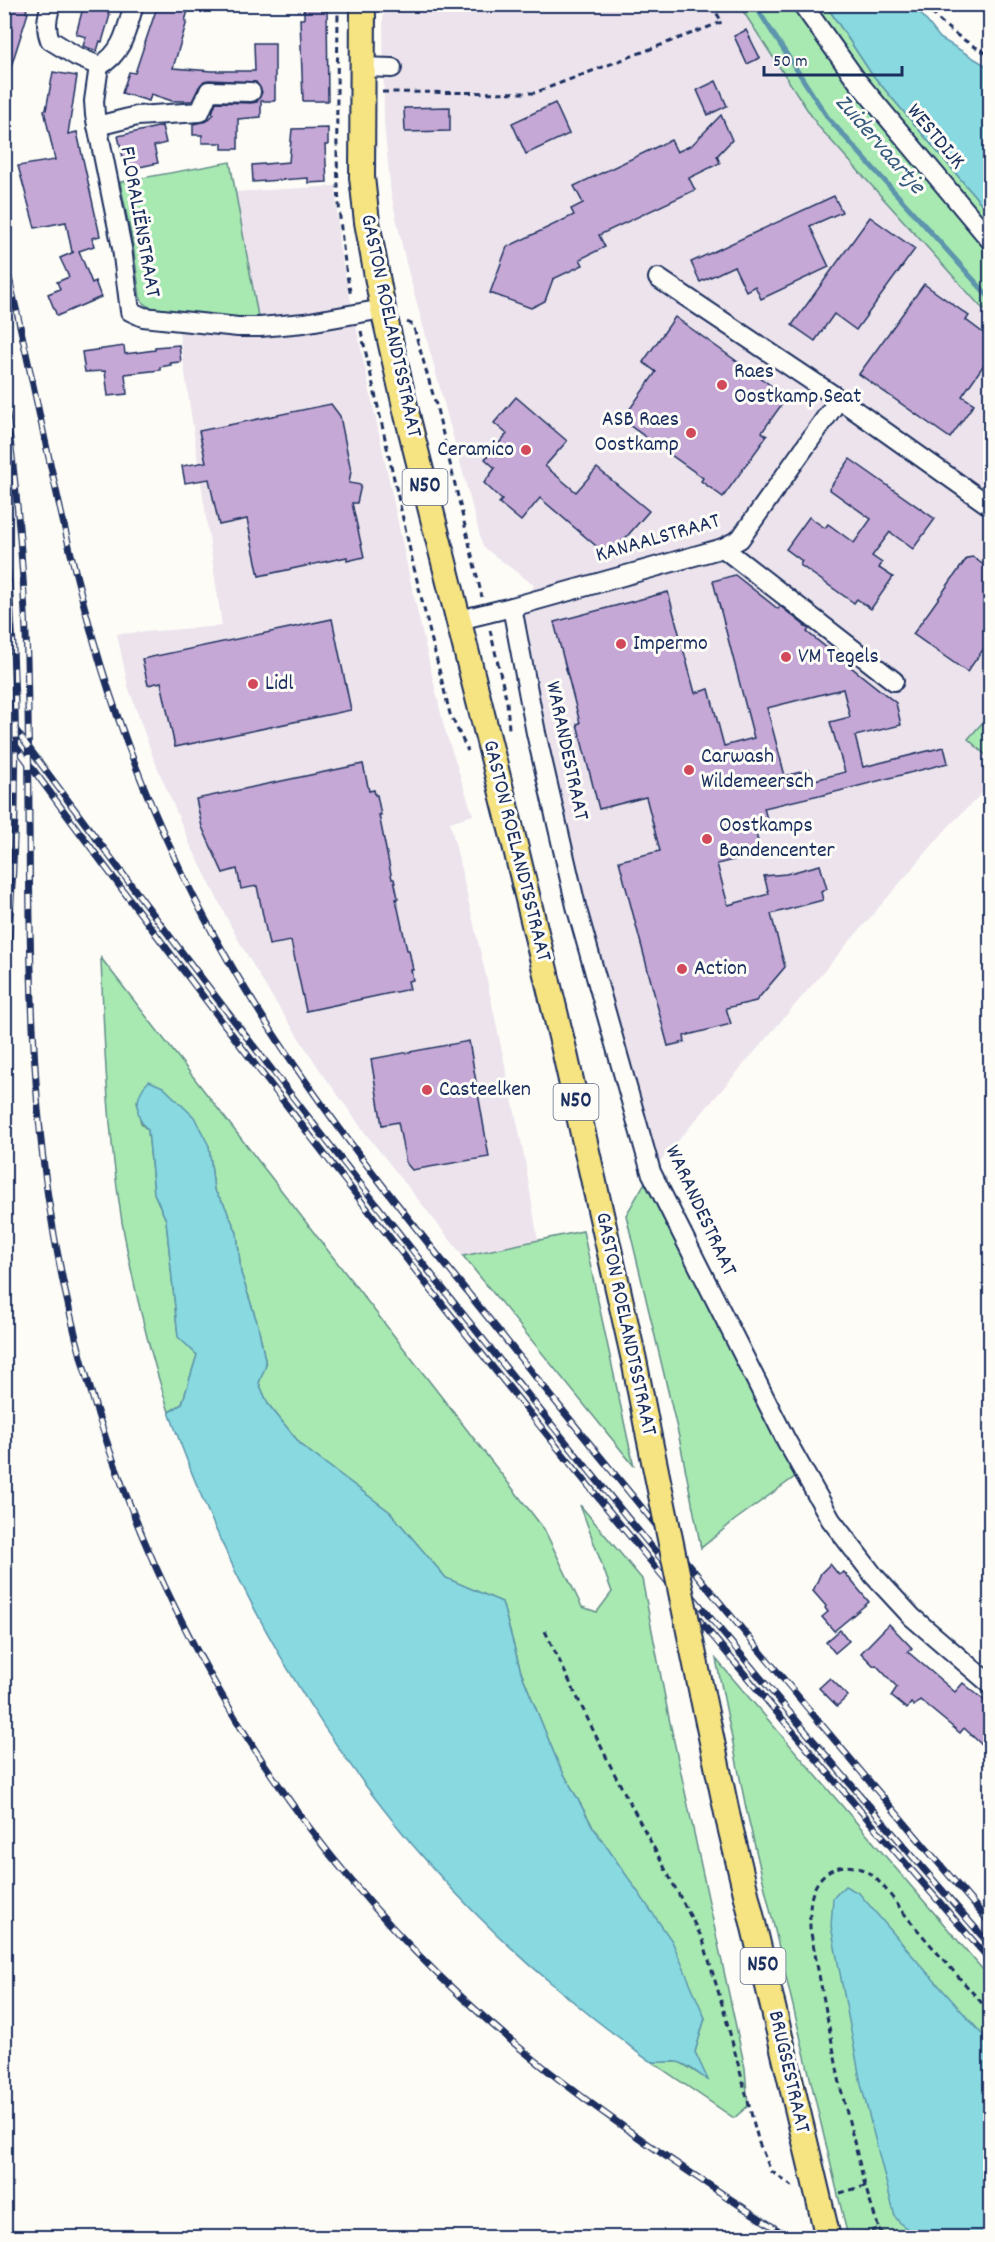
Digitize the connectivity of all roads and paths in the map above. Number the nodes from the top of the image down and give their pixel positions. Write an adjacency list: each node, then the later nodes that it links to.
1 (51, 4): 8 (street)
2 (134, 4): 8 (street)
3 (363, 4): 9 (main road, GASTON ROELANDTSSTRAAT / N50)
4 (711, 4): 12 (path)
5 (802, 4): 14 (street, WESTDIJK)
6 (924, 4): 7 (path)
7 (990, 55)
8 (99, 66): 13 (street, FLORALIËNSTRAAT)
9 (362, 67): 10 (street); 12 (main road, GASTON ROELANDTSSTRAAT / N50)
10 (392, 68)
11 (252, 92): 13 (street)
12 (362, 92): 16 (main road, GASTON ROELANDTSSTRAAT / N50)
13 (97, 126): 16 (street, FLORALIËNSTRAAT)
14 (990, 240)
15 (658, 278): 17 (street)
16 (383, 309): 21 (path); 22 (main road, GASTON ROELANDTSSTRAAT / N50)
17 (838, 399): 18 (street); 19 (street, KANAALSTRAAT)
18 (990, 507)
19 (723, 548): 20 (street, KANAALSTRAAT); 23 (street)
20 (512, 607): 21 (street, KANAALSTRAAT); 26 (street, WARANDESTRAAT)
21 (486, 613): 22 (street, KANAALSTRAAT); 24 (path)
22 (459, 620): 27 (main road, GASTON ROELANDTSSTRAAT / N50, bridge)
23 (894, 681)
24 (509, 737)
25 (545, 1631): 30 (path)
26 (990, 1684)
27 (702, 1694): 30 (main road, BRUGSESTRAAT / N50)
28 (990, 2012): 29 (path)
29 (865, 2186): 30 (path); 31 (path)
30 (817, 2195): 32 (main road, BRUGSESTRAAT / N50)
31 (879, 2229): 33 (path); 34 (path)
32 (828, 2238)
33 (842, 2238)
34 (885, 2238)

